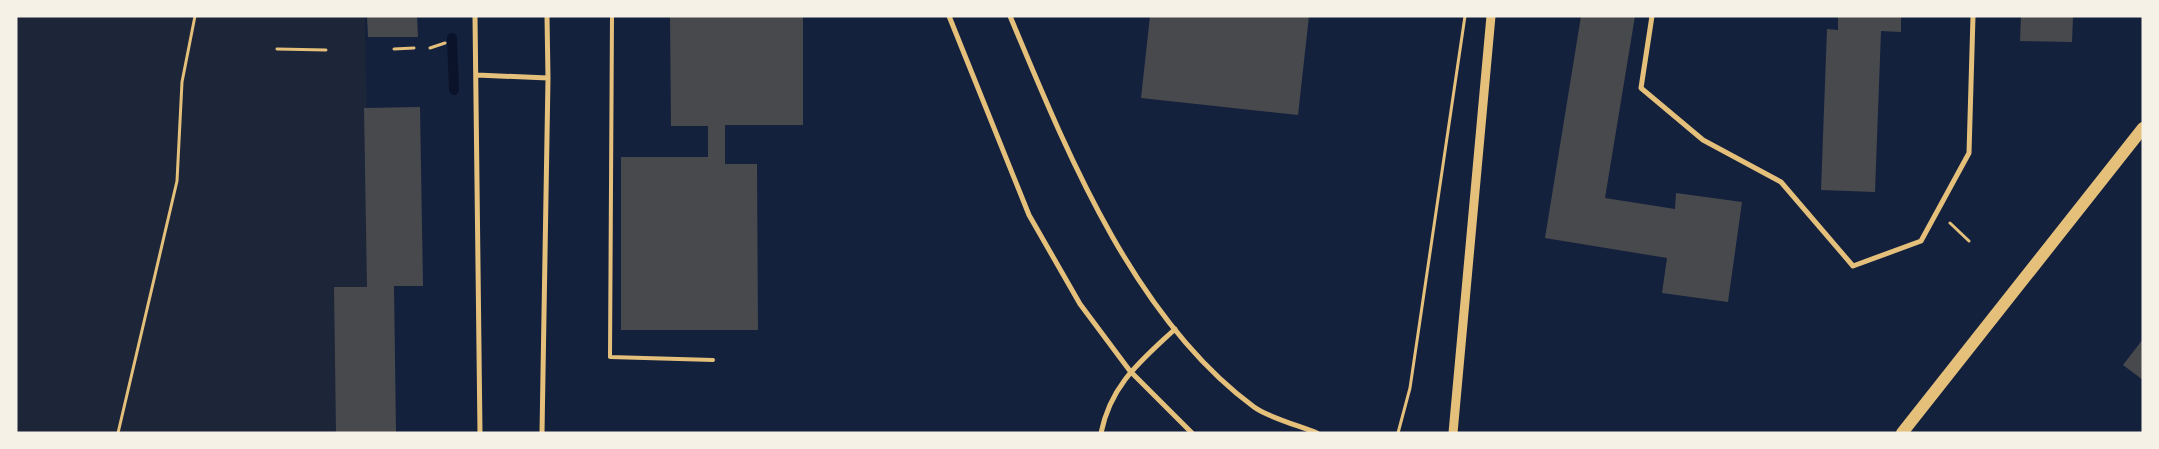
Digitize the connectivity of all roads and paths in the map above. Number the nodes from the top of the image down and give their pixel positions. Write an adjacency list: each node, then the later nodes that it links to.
1 (195, 16): 23 (path)
2 (475, 16): 17 (street)
3 (547, 16): 18 (street)
4 (612, 16): 21 (lane)
5 (949, 16): 22 (street)
6 (1010, 16): 20 (street)
7 (1465, 16): 29 (path)
8 (1491, 16): 30 (street)
9 (1652, 16): 10 (street)
10 (1973, 16)
11 (445, 43): 14 (path)
12 (277, 48): 16 (path)
13 (414, 48): 15 (path)
14 (430, 48)
15 (394, 49)
16 (326, 50)
17 (477, 75): 18 (street); 24 (street)
18 (548, 78): 25 (street)
19 (2143, 128): 31 (main road)
20 (1175, 330): 22 (street); 28 (street)
21 (714, 360)
22 (1130, 371): 26 (street); 27 (street)
23 (118, 433)
24 (480, 433)
25 (542, 433)
26 (1101, 433)
27 (1192, 433)
28 (1317, 433)
29 (1398, 433)
30 (1453, 433)
31 (1902, 433)

